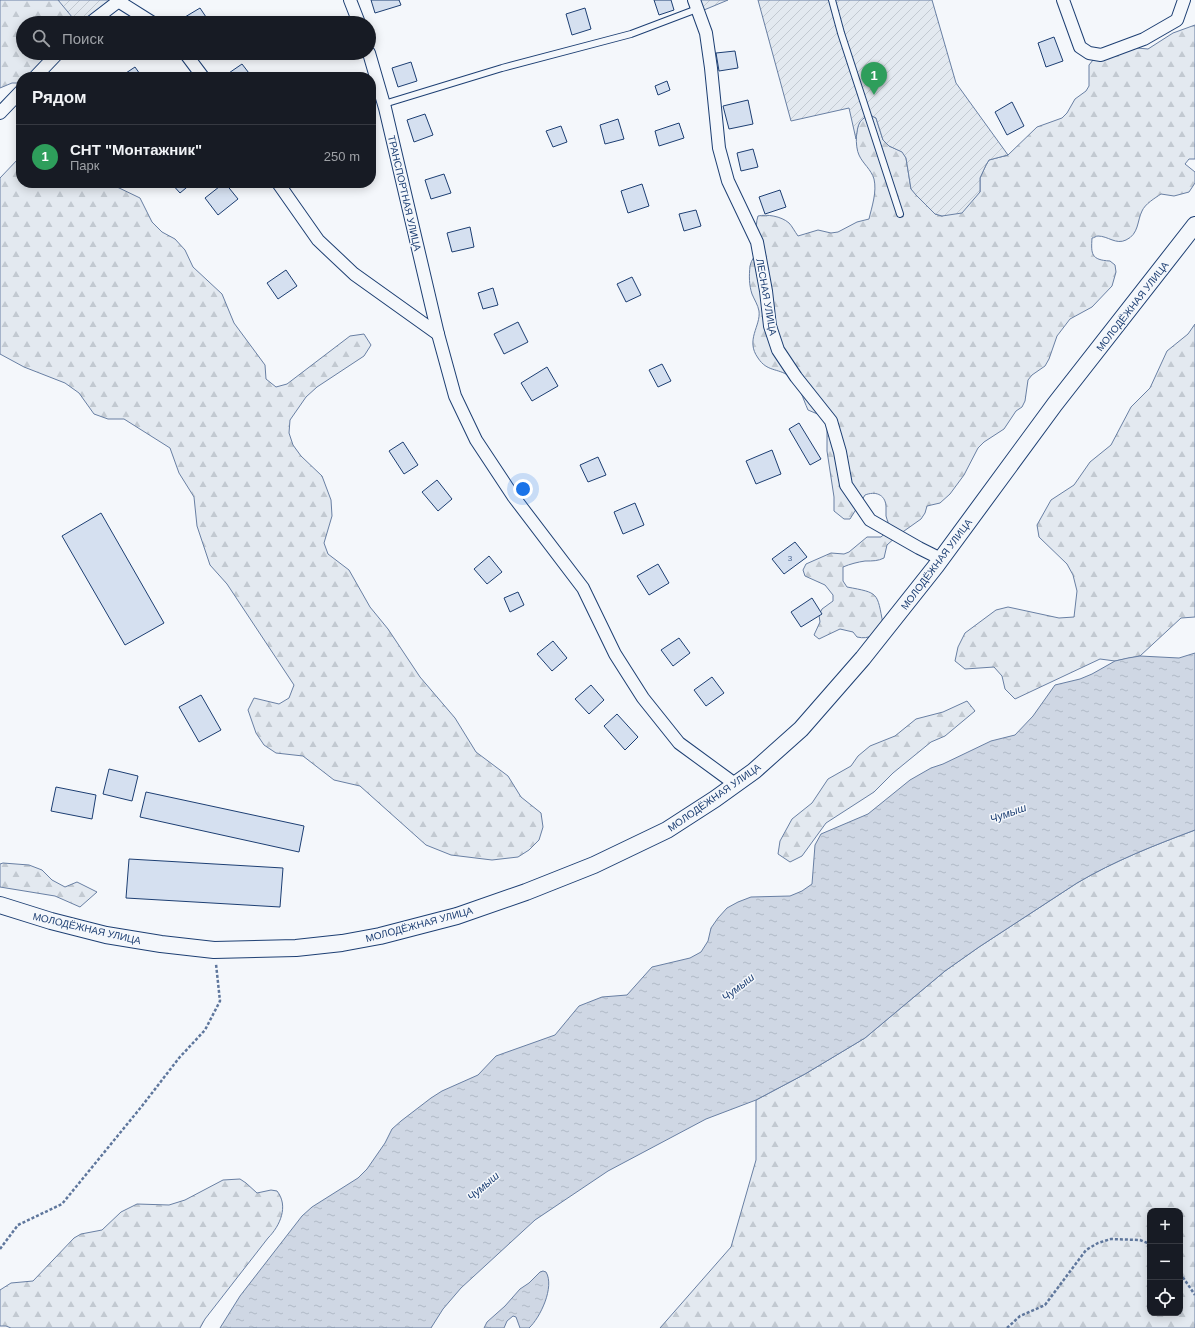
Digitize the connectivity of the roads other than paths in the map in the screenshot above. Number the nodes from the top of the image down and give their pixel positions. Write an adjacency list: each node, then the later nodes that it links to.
1 (119, 0): 7 (street); 8 (street)
2 (350, 0): 9 (street)
3 (832, 0): 21 (lane)
4 (1063, 0): 5 (street)
5 (1188, 1)
6 (696, 4): 18 (lane); 24 (street, ЛЕСНАЯ УЛИЦА)
7 (99, 16)
8 (143, 16)
9 (356, 16)
10 (51, 60): 13 (street)
11 (190, 60): 14 (street)
12 (371, 60): 15 (street, ТРАНСПОРТНАЯ УЛИЦА)
13 (40, 72)
14 (199, 72)
15 (375, 72)
16 (376, 77): 18 (street, ТРАНСПОРТНАЯ УЛИЦА)
17 (16, 96): 19 (street)
18 (384, 104): 23 (street, ТРАНСПОРТНАЯ УЛИЦА)
19 (0, 113)
20 (282, 188): 23 (street)
21 (900, 214)
22 (1195, 225): 24 (street, МОЛОДЁЖНАЯ УЛИЦА)
23 (438, 334): 25 (street, ТРАНСПОРТНАЯ УЛИЦА)
24 (941, 559): 25 (street, МОЛОДЁЖНАЯ УЛИЦА)
25 (735, 784): 26 (street, МОЛОДЁЖНАЯ УЛИЦА)
26 (0, 905)

